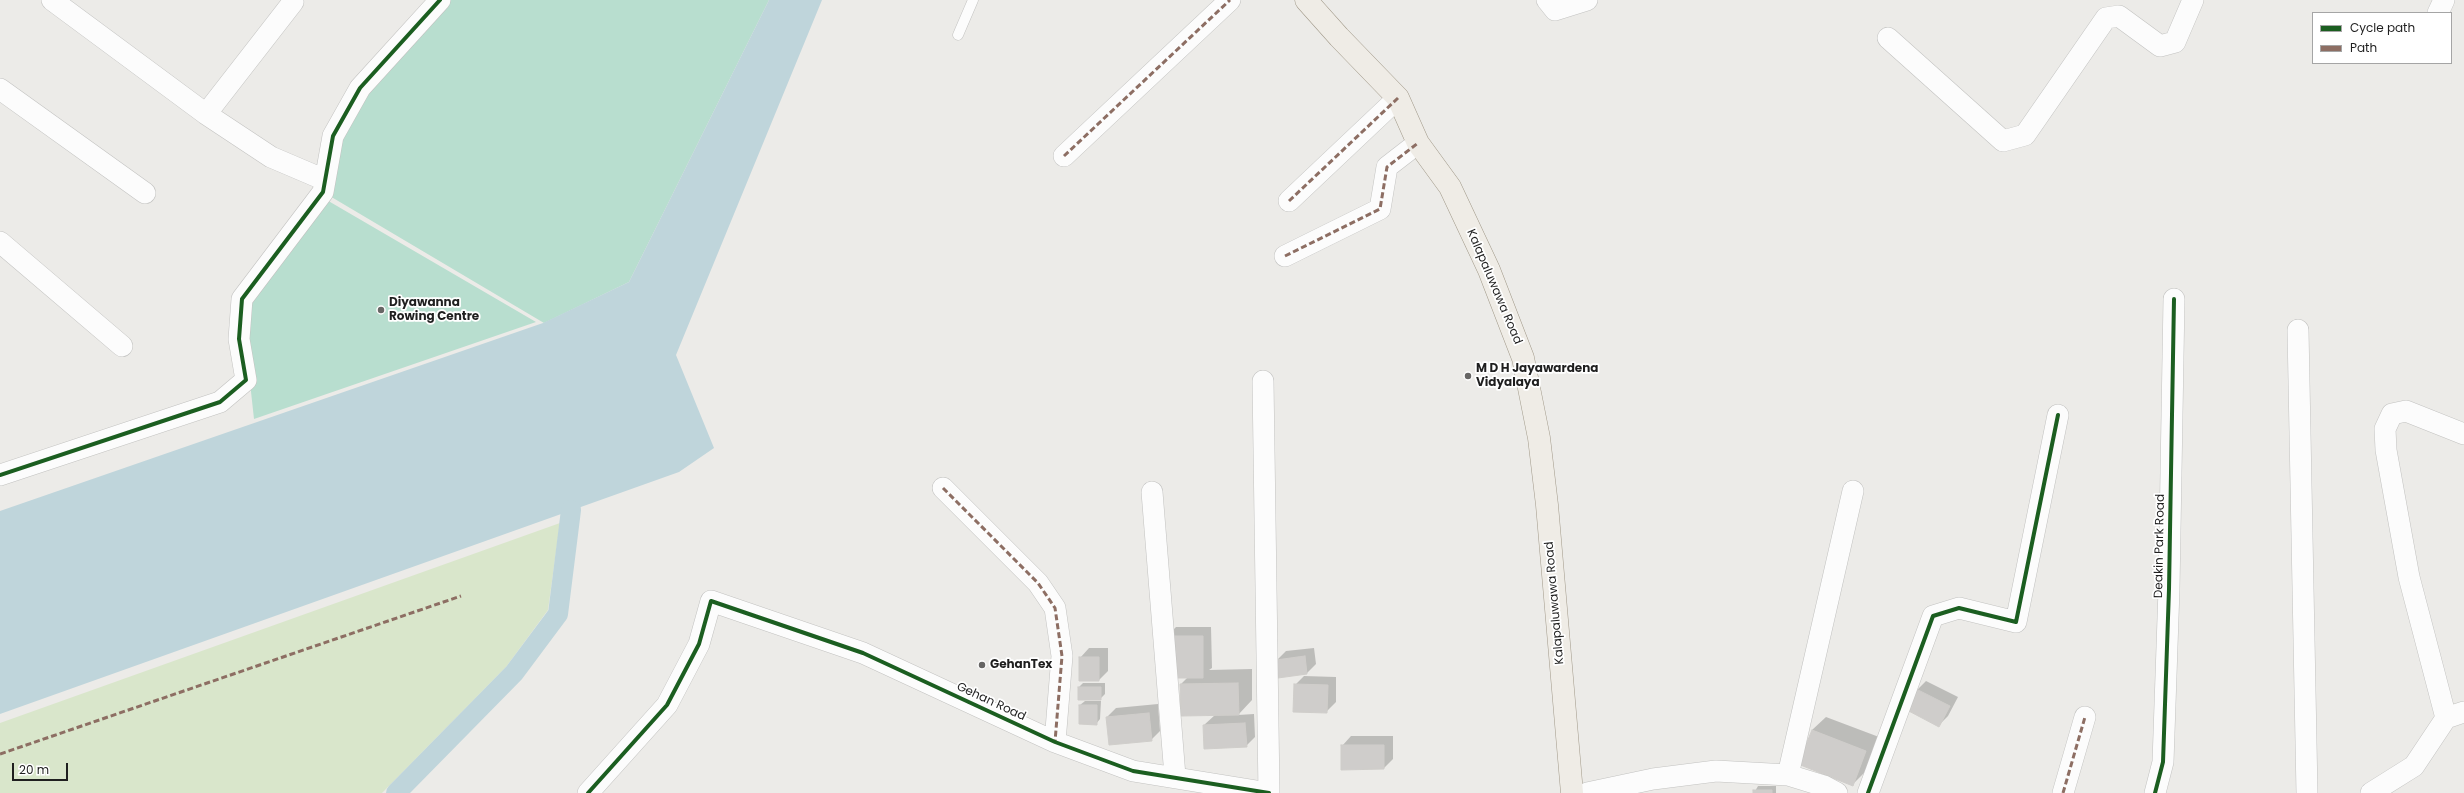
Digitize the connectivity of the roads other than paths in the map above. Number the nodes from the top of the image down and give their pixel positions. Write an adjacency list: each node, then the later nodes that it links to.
1 (52, 0): 16 (street)
2 (292, 0): 16 (street)
3 (440, 0): 19 (street)
4 (973, 0): 12 (lane)
5 (1230, 0): 18 (street)
6 (1306, 0): 15 (main road, Kalapaluwawa Road)
7 (1547, 0): 8 (street)
8 (1587, 0)
9 (2193, 0): 13 (street)
10 (2444, 0): 11 (street)
11 (2438, 12)
12 (958, 35)
13 (1888, 38)
14 (0, 89): 20 (street)
15 (1398, 98): 17 (main road, Kalapaluwawa Road); 21 (street)
16 (206, 114): 19 (street)
17 (1418, 143): 23 (street); 41 (main road, Kalapaluwawa Road)
18 (1064, 156)
19 (325, 180): 30 (street)
20 (145, 193)
21 (1289, 201)
22 (0, 242): 26 (street)
23 (1285, 256)
24 (2174, 299): 46 (street, Deakin Park Road)
25 (2298, 330): 47 (street)
26 (122, 346)
27 (1263, 381): 40 (street)
28 (2058, 415): 44 (street)
29 (2464, 434): 34 (street)
30 (0, 475)
31 (943, 488): 36 (street)
32 (1152, 492): 38 (street)
33 (1853, 492): 37 (street)
34 (2455, 715): 48 (street)
35 (2085, 717): 45 (street)
36 (1055, 742): 38 (street, Gehan Road); 39 (street, Gehan Road)
37 (1788, 775): 42 (street); 43 (street)
38 (1175, 776): 40 (street, Gehan Road)
39 (588, 793)
40 (1269, 793)
41 (1572, 793)
42 (1587, 793)
43 (1837, 793)
44 (1868, 793)
45 (2063, 793)
46 (2155, 793)
47 (2307, 793)
48 (2371, 793)

